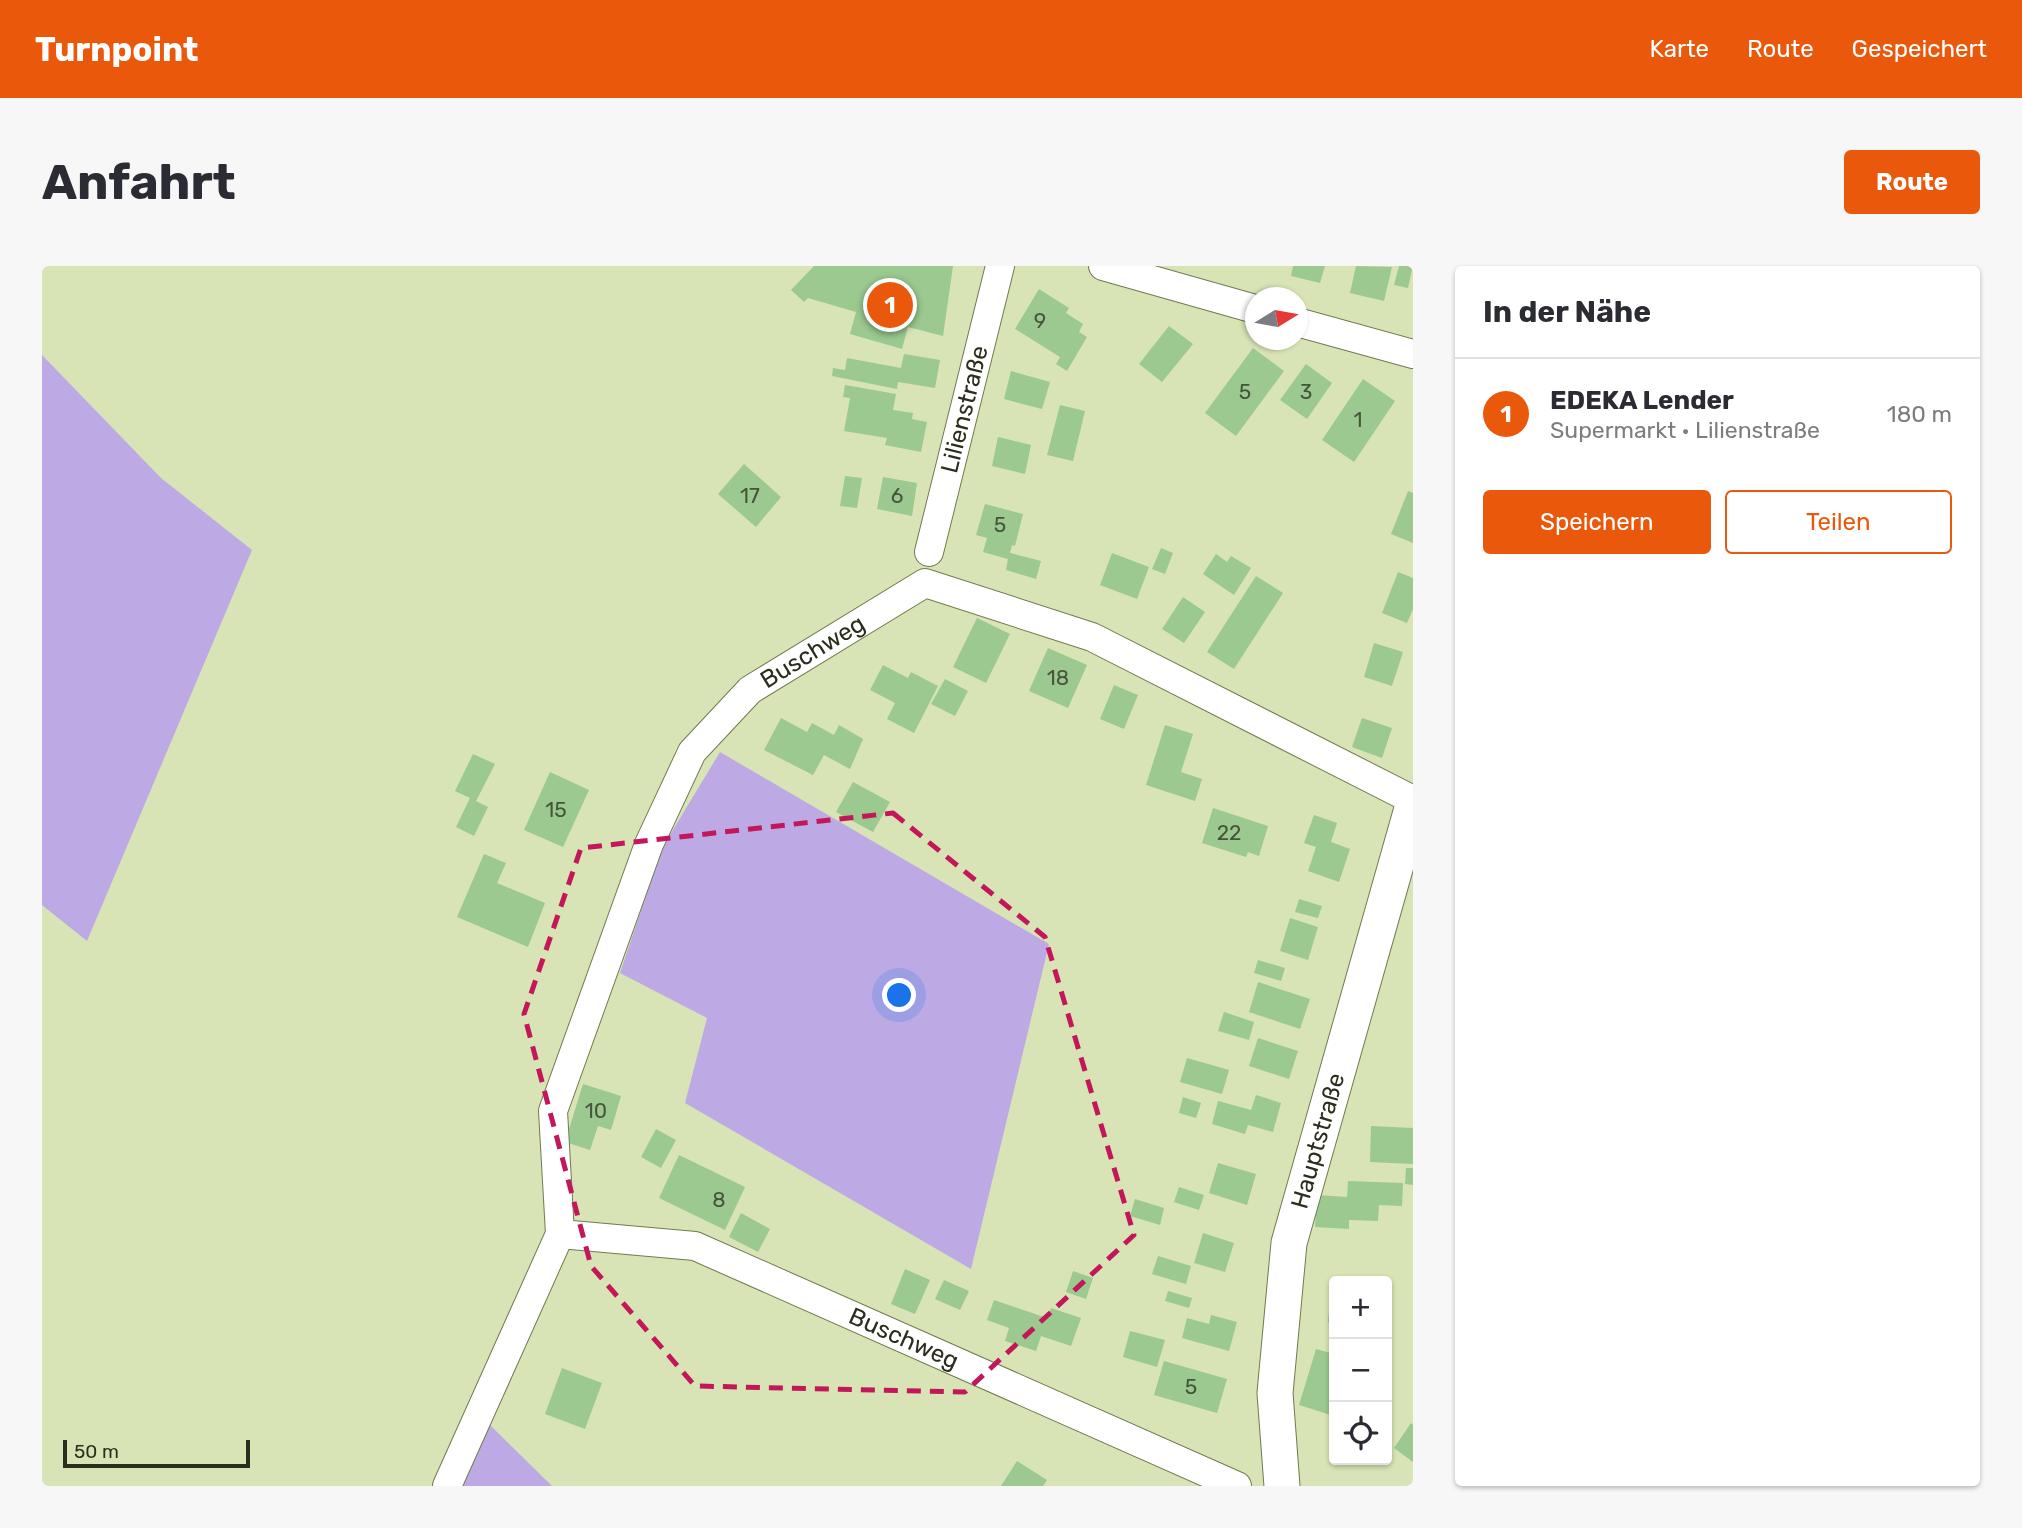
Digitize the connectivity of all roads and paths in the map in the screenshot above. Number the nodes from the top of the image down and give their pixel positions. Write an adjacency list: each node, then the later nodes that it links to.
1 (1000, 266): 6 (street, Lilienstraße)
2 (1119, 268): 3 (street)
3 (1245, 306)
4 (1308, 325): 5 (street)
5 (1413, 354)
6 (929, 552)
7 (1413, 803): 8 (street, Buschweg); 11 (street, Hauptstraße)
8 (560, 1234): 9 (street, Buschweg); 10 (street, Buschweg)
9 (447, 1486)
10 (1237, 1486)
11 (1282, 1486)

